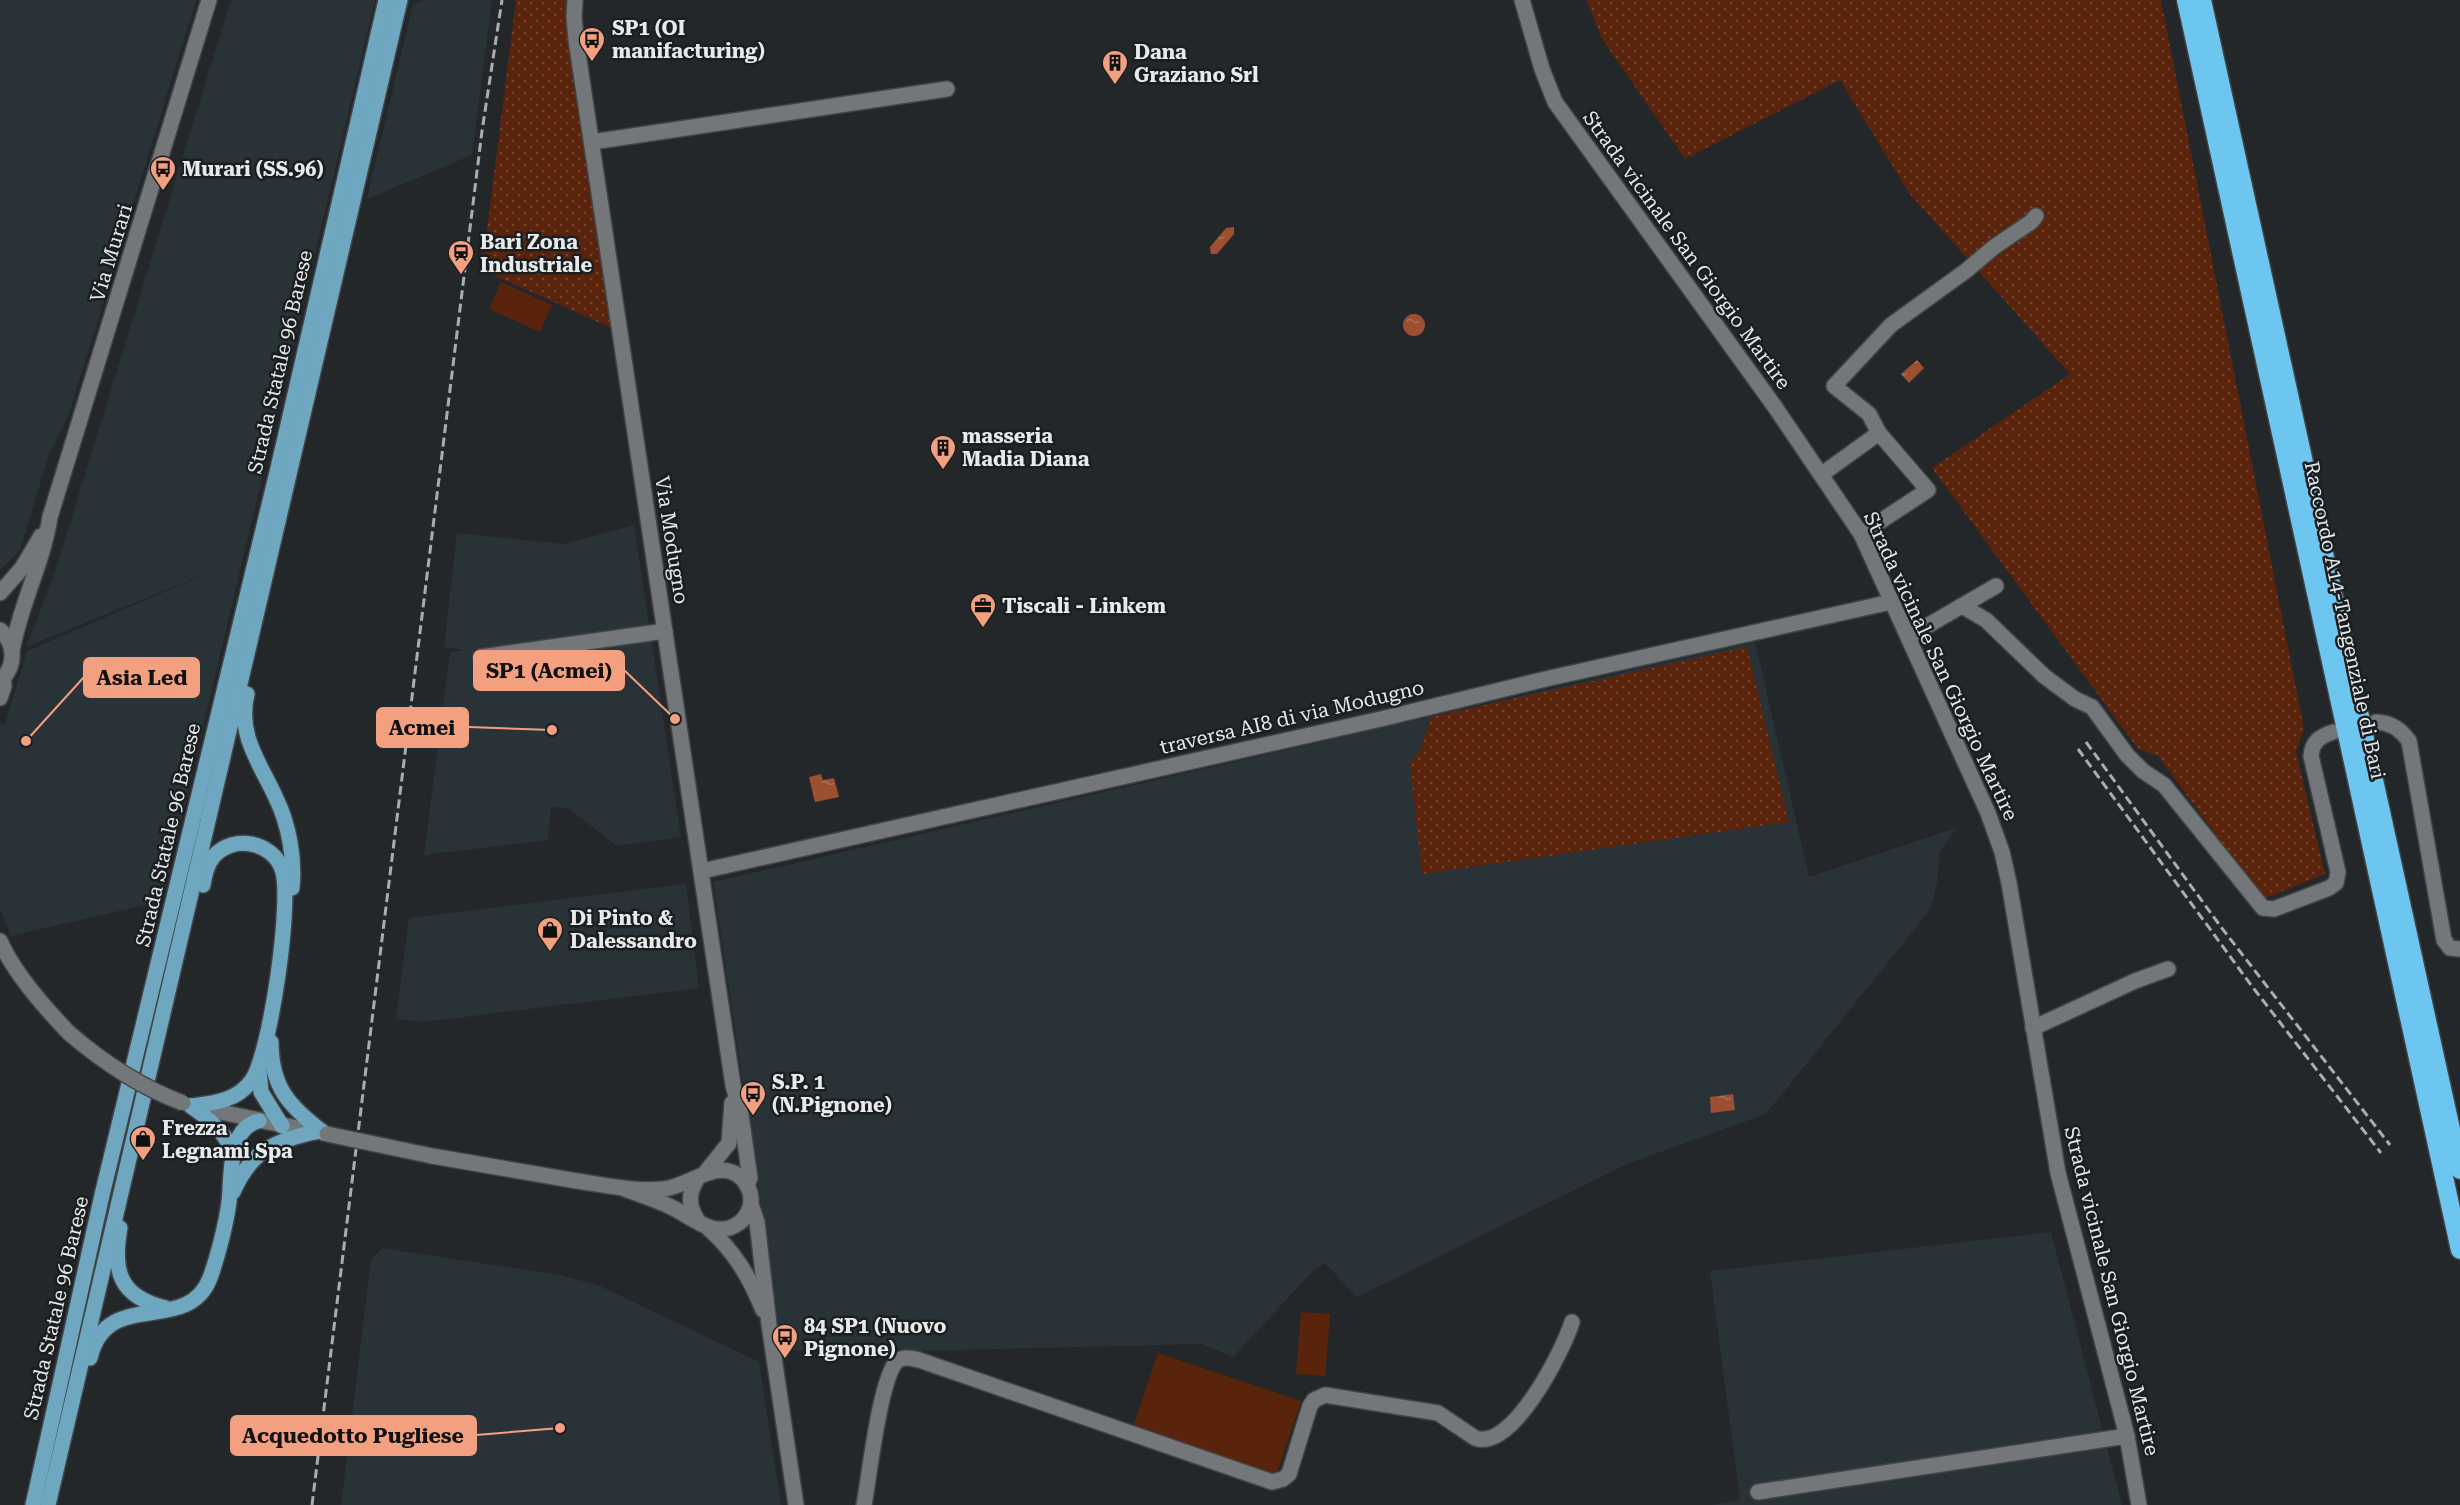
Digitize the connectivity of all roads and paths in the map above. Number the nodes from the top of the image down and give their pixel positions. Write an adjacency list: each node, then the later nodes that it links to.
1 (209, 0): 15 (street, Via Murari)
2 (377, 0): 10 (main road)
3 (386, 0): 10 (main road, Strada Statale 96 Barese)
4 (400, 0): 19 (main road, Strada Statale 96 Barese)
5 (575, 0): 11 (street, Via Modugno)
6 (1522, 0): 14 (street, Strada vicinale San Giorgio Martire)
7 (2186, 0): 54 (highway, Raccordo A14-Tangenziale di Bari)
8 (2202, 0): 47 (highway, Raccordo A14-Tangenziale di Bari)
9 (947, 89): 11 (street)
10 (364, 94): 61 (main road, Strada Statale 96 Barese)
11 (592, 142): 23 (street, Via Modugno)
12 (2036, 216): 13 (street)
13 (1879, 433): 14 (street); 16 (street)
14 (1822, 474): 16 (street, Strada vicinale San Giorgio Martire)
15 (50, 517): 18 (street, Via Murari); 25 (street, Via Murari)
16 (1861, 534): 20 (street, Strada vicinale San Giorgio Martire)
17 (1995, 586): 21 (street)
18 (0, 593)
19 (260, 598): 32 (main road); 36 (main road, Strada Statale 96 Barese)
20 (1891, 602): 24 (street, Strada vicinale San Giorgio Martire); 31 (street, traversa AI8 di via Modugno)
21 (1962, 606): 24 (street); 30 (street)
22 (0, 630): 25 (street)
23 (665, 631): 26 (street); 31 (street, Via Modugno)
24 (1908, 637): 38 (street, Strada vicinale San Giorgio Martire)
25 (12, 651): 27 (street, Via Murari)
26 (481, 657)
27 (2, 680): 28 (street, Via Murari)
28 (0, 698)
29 (2376, 722): 34 (street)
30 (2333, 732)
31 (702, 870): 40 (street, Via Modugno)
32 (284, 923): 36 (main road); 37 (main road)
33 (0, 941): 42 (street, bridge)
34 (2460, 949)
35 (2168, 969): 38 (street)
36 (168, 990): 41 (main road, Strada Statale 96 Barese)
37 (271, 1022): 39 (main road); 45 (main road)
38 (2033, 1028): 58 (street, Strada vicinale San Giorgio Martire)
39 (260, 1066): 42 (main road); 44 (main road)
40 (733, 1085): 48 (street, Via Modugno); 49 (street, Via Modugno)
41 (141, 1103): 55 (main road); 59 (main road, Strada Statale 96 Barese)
42 (187, 1105): 43 (street); 46 (main road)
43 (259, 1121): 44 (street); 46 (main road)
44 (282, 1126): 45 (street)
45 (322, 1133): 50 (street, bridge); 51 (main road)
46 (232, 1162): 51 (main road)
47 (2460, 1170)
48 (701, 1176): 49 (street); 50 (street); 53 (street)
49 (747, 1185): 52 (street)
50 (622, 1188): 53 (street)
51 (229, 1203): 55 (main road)
52 (751, 1204): 53 (street); 57 (street)
53 (703, 1225): 57 (street)
54 (2460, 1250)
55 (169, 1309): 59 (main road)
56 (1572, 1322): 64 (street)
57 (769, 1324): 63 (street)
58 (2127, 1436): 60 (street); 65 (street, Strada vicinale San Giorgio Martire)
59 (54, 1479): 62 (main road, Strada Statale 96 Barese)
60 (1758, 1492)
61 (33, 1505)
62 (48, 1505)
63 (796, 1505)
64 (864, 1505)
65 (2139, 1505)

